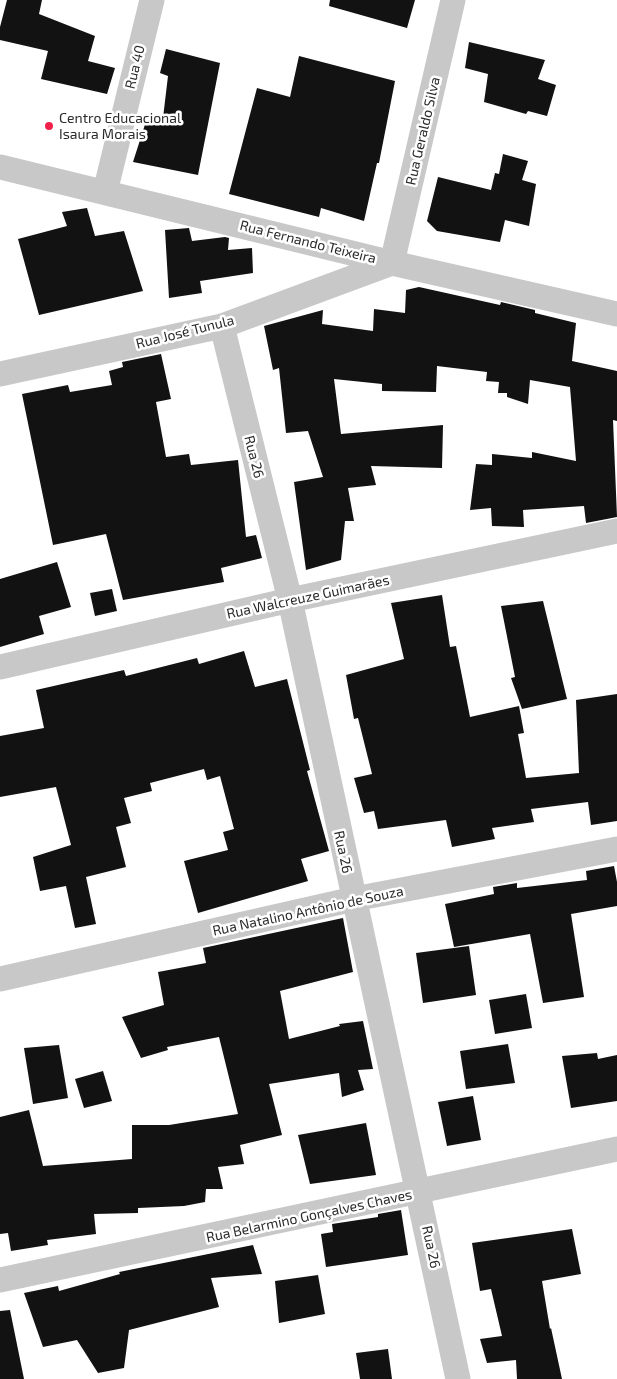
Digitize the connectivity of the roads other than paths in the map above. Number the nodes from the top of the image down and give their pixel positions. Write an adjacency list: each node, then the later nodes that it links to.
1 (152, 0): 4 (street, Rua 40)
2 (453, 0): 5 (street, Rua Geraldo Silva)
3 (0, 167): 4 (street, Rua Fernando Teixeira)
4 (105, 192): 5 (street, Rua Fernando Teixeira)
5 (392, 262): 6 (street, Rua Fernando Teixeira); 7 (street, Rua José Tunula)
6 (617, 314)
7 (222, 326): 8 (street, Rua José Tunula); 10 (street, Rua 26)
8 (0, 374)
9 (617, 531): 10 (street, Rua Walcreuze Guimarães)
10 (290, 600): 11 (street, Rua Walcreuze Guimarães); 13 (street, Rua 26)
11 (0, 667)
12 (617, 850): 13 (street, Rua Natalino Antônio de Souza)
13 (354, 899): 14 (street, Rua Natalino Antônio de Souza); 16 (street, Rua 26)
14 (0, 980)
15 (617, 1150): 16 (street, Rua Belarmino Gonçalves Chaves)
16 (420, 1193): 17 (street, Rua Belarmino Gonçalves Chaves); 18 (street, Rua 26)
17 (0, 1280)
18 (458, 1379)

